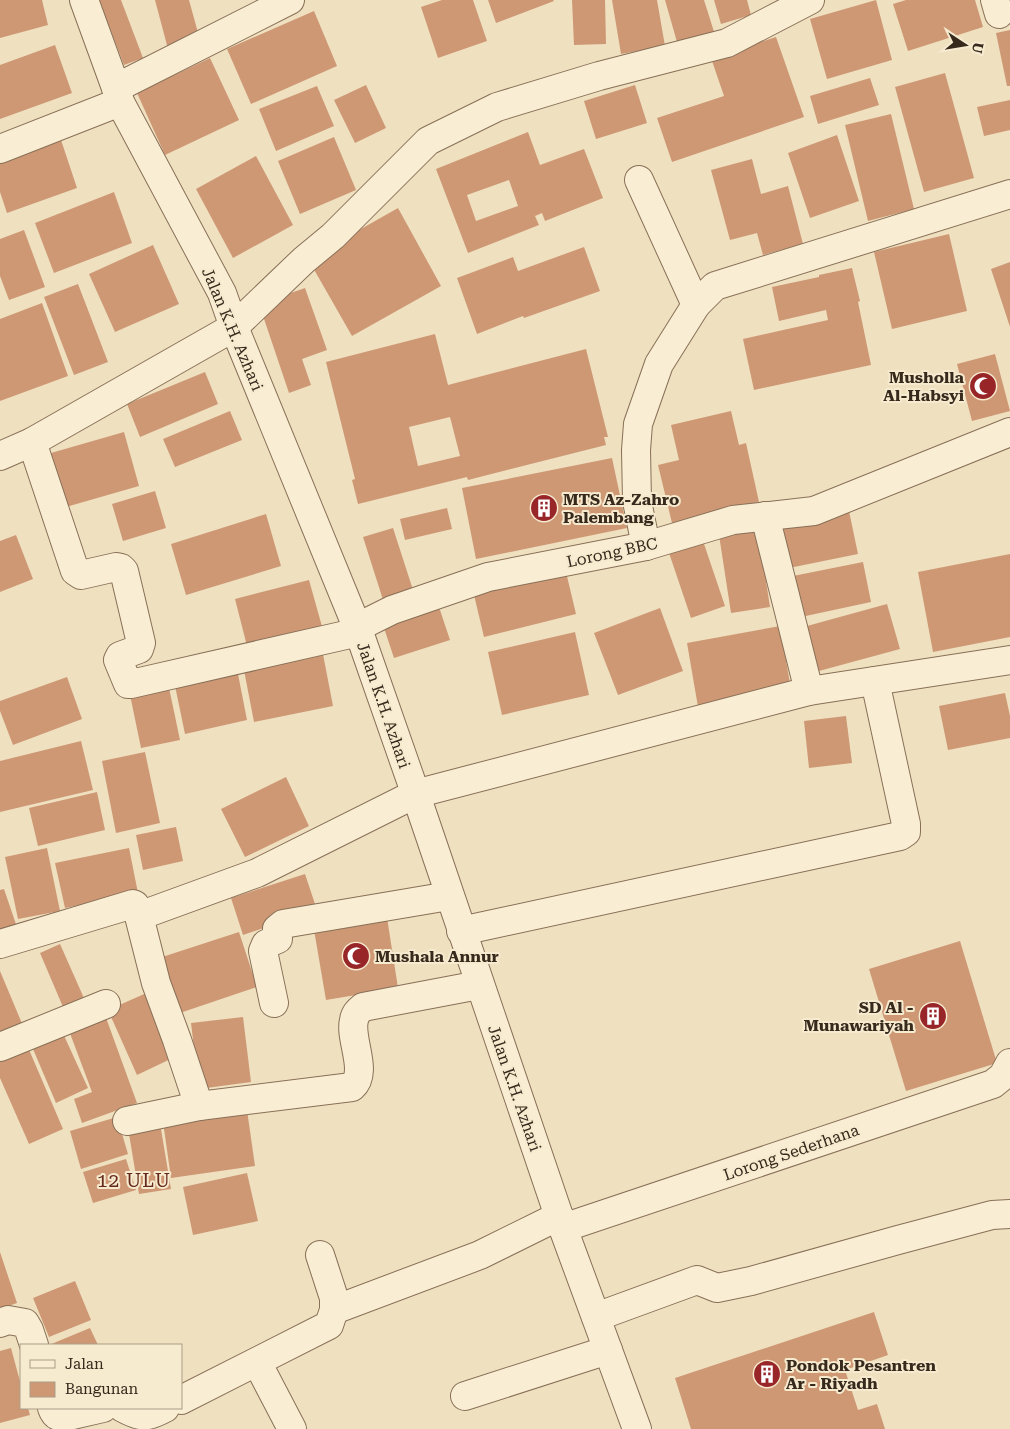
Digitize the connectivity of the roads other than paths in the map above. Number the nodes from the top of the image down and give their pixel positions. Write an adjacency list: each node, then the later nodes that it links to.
1 (84, 0): 4 (street, Jalan K.H. Azhari)
2 (290, 0): 4 (street)
3 (810, 0): 9 (street)
4 (118, 95): 5 (street); 9 (street, Jalan K.H. Azhari)
5 (0, 149)
6 (640, 180): 8 (street)
7 (1010, 194): 8 (street)
8 (696, 305): 14 (street)
9 (234, 327): 11 (street); 15 (street, Jalan K.H. Azhari)
10 (1010, 432): 13 (street, Lorong BBC)
11 (32, 442): 12 (street); 15 (street, Lorong BBC)
12 (0, 456)
13 (765, 516): 14 (street, Lorong BBC); 18 (street)
14 (646, 546): 15 (street, Lorong BBC)
15 (358, 630): 19 (street, Jalan K.H. Azhari)
16 (1009, 666): 17 (street)
17 (875, 681): 18 (street); 22 (street)
18 (809, 691): 19 (street)
19 (416, 796): 20 (street, Jalan K.H. Azhari); 21 (street)
20 (449, 896): 22 (street, Jalan K.H. Azhari); 25 (street)
21 (139, 916): 23 (street); 29 (street)
22 (462, 931): 24 (street, Jalan K.H. Azhari)
23 (0, 944)
24 (479, 984): 29 (street); 32 (street, Jalan K.H. Azhari)
25 (274, 1003)
26 (106, 1004): 27 (street)
27 (0, 1047)
28 (1010, 1063): 32 (street, Lorong Sederhana)
29 (199, 1106): 30 (street)
30 (127, 1121)
31 (1010, 1214): 35 (street)
32 (561, 1222): 34 (street, Lorong Sederhana); 35 (street, Jalan K.H. Azhari)
33 (320, 1255): 34 (street)
34 (334, 1310): 39 (street)
35 (596, 1317): 38 (street, Jalan K.H. Azhari)
36 (0, 1324): 37 (street)
37 (34, 1344)
38 (608, 1350): 40 (street); 47 (street, Jalan K.H. Azhari)
39 (256, 1362): 41 (street); 46 (street)
40 (466, 1396)
41 (182, 1399)
42 (52, 1409): 43 (street)
43 (99, 1409)
44 (125, 1409): 45 (street)
45 (162, 1409)
46 (292, 1429)
47 (637, 1429)

